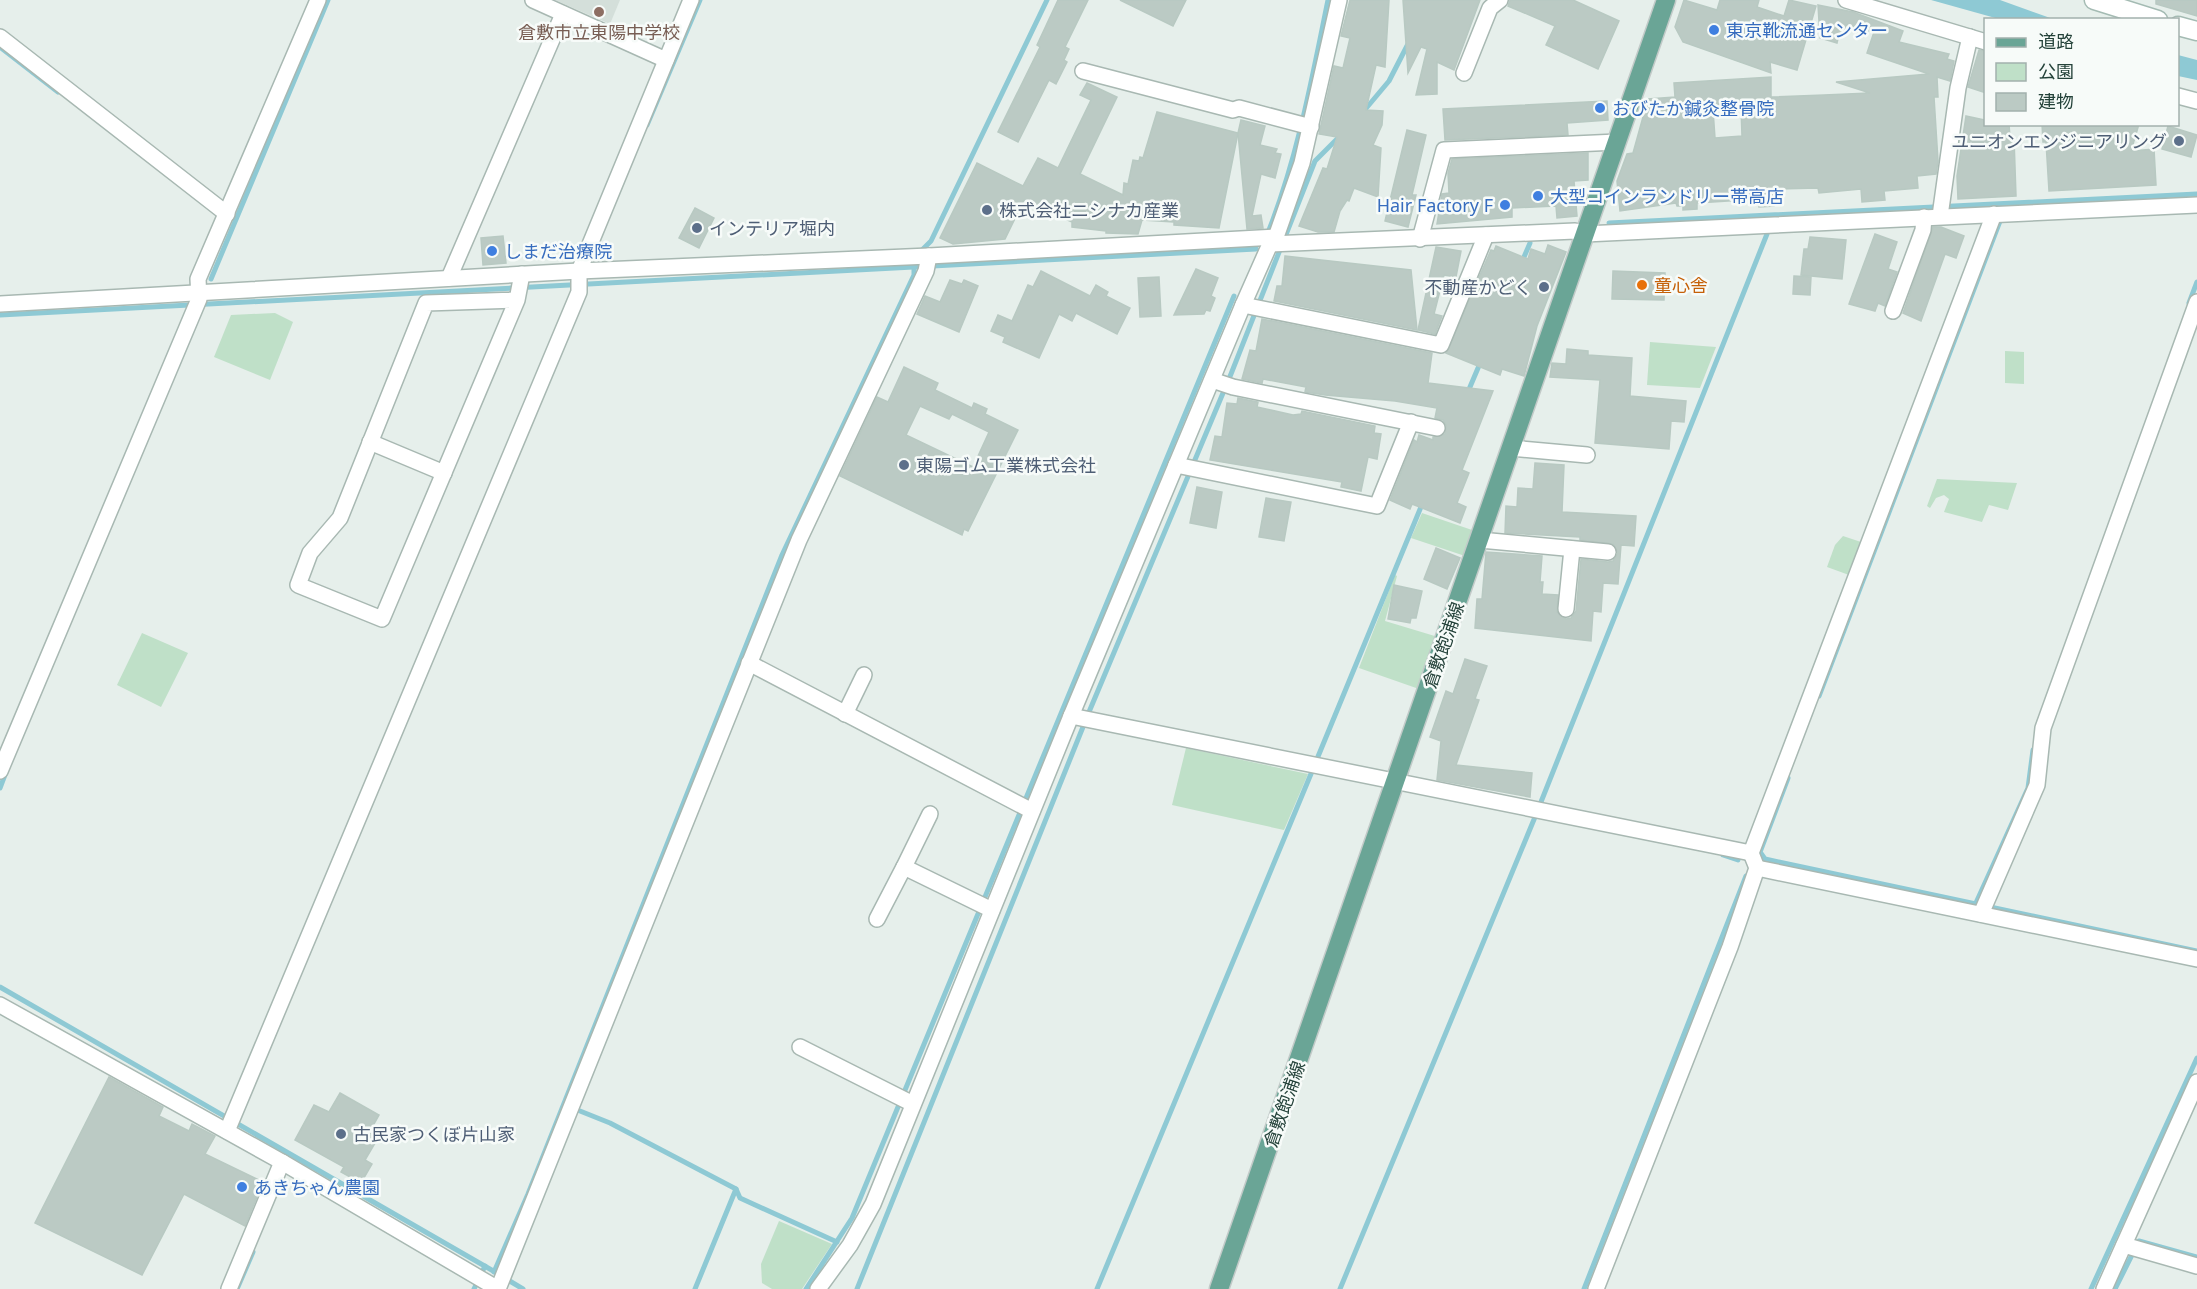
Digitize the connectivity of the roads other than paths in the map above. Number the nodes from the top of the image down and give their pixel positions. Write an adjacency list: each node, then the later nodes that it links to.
1 (318, 0): 24 (street)
2 (532, 0): 9 (street)
3 (691, 0): 15 (street)
4 (1339, 0): 20 (street)
5 (1500, 0): 17 (street)
6 (1666, 0): 21 (main road, 倉敷飽浦線)
7 (1846, 0): 14 (street)
8 (2094, 0): 10 (main road)
9 (563, 14): 15 (street); 31 (street)
10 (2152, 18)
11 (2179, 26): 12 (main road)
12 (2197, 32)
13 (0, 37): 24 (street)
14 (1978, 40): 23 (street)
15 (666, 60): 32 (street)
16 (1083, 71): 20 (street)
17 (1464, 73)
18 (2179, 96): 19 (street)
19 (2197, 101)
20 (1305, 125): 29 (street)
21 (1617, 142): 26 (main road, 倉敷飽浦線); 28 (street)
22 (2197, 205): 25 (street)
23 (1937, 211): 25 (street); 26 (street); 38 (street)
24 (227, 214): 34 (street)
25 (1994, 214): 59 (street)
26 (1586, 234): 27 (street); 43 (main road, 倉敷飽浦線)
27 (1486, 235): 28 (street); 37 (street)
28 (1420, 239): 29 (street)
29 (1278, 242): 30 (street); 37 (street)
30 (922, 261): 32 (street); 51 (street)
31 (449, 278): 33 (street); 34 (street)
32 (579, 281): 33 (street); 70 (street)
33 (519, 288): 42 (street); 46 (street)
34 (197, 301): 36 (street); 55 (street)
35 (2197, 302): 63 (street)
36 (0, 304)
37 (1253, 307): 39 (street)
38 (1893, 310)
39 (1222, 384): 40 (street); 45 (street)
40 (1411, 422): 41 (street); 45 (street)
41 (1437, 428)
42 (370, 442): 46 (street); 46 (street)
43 (1511, 448): 44 (street); 47 (main road, 倉敷飽浦線)
44 (1587, 455)
45 (1186, 468): 54 (street)
46 (444, 473)
47 (1480, 540): 48 (street); 56 (main road, 倉敷飽浦線)
48 (1572, 549): 49 (street); 50 (street)
49 (1608, 552)
50 (1566, 609)
51 (749, 663): 53 (street); 74 (street)
52 (864, 675): 53 (street)
53 (845, 714): 57 (street)
54 (1081, 718): 56 (street); 57 (street)
55 (0, 771)
56 (1396, 781): 59 (street); 77 (main road, 倉敷飽浦線)
57 (1025, 807): 62 (street)
58 (930, 814): 60 (street)
59 (1751, 853): 61 (street)
60 (904, 867): 62 (street); 64 (street)
61 (1757, 868): 63 (street); 78 (street)
62 (985, 906): 69 (street)
63 (1983, 909): 65 (street)
64 (877, 919)
65 (2197, 959)
66 (0, 1005): 70 (street)
67 (800, 1047): 69 (street)
68 (2197, 1082): 72 (street)
69 (906, 1100): 76 (street)
70 (230, 1124): 71 (street)
71 (282, 1162): 74 (street); 75 (street)
72 (2131, 1247): 73 (street); 79 (street)
73 (2197, 1266)
74 (494, 1281)
75 (229, 1289)
76 (818, 1289)
77 (1220, 1289)
78 (1596, 1289)
79 (2104, 1289)

